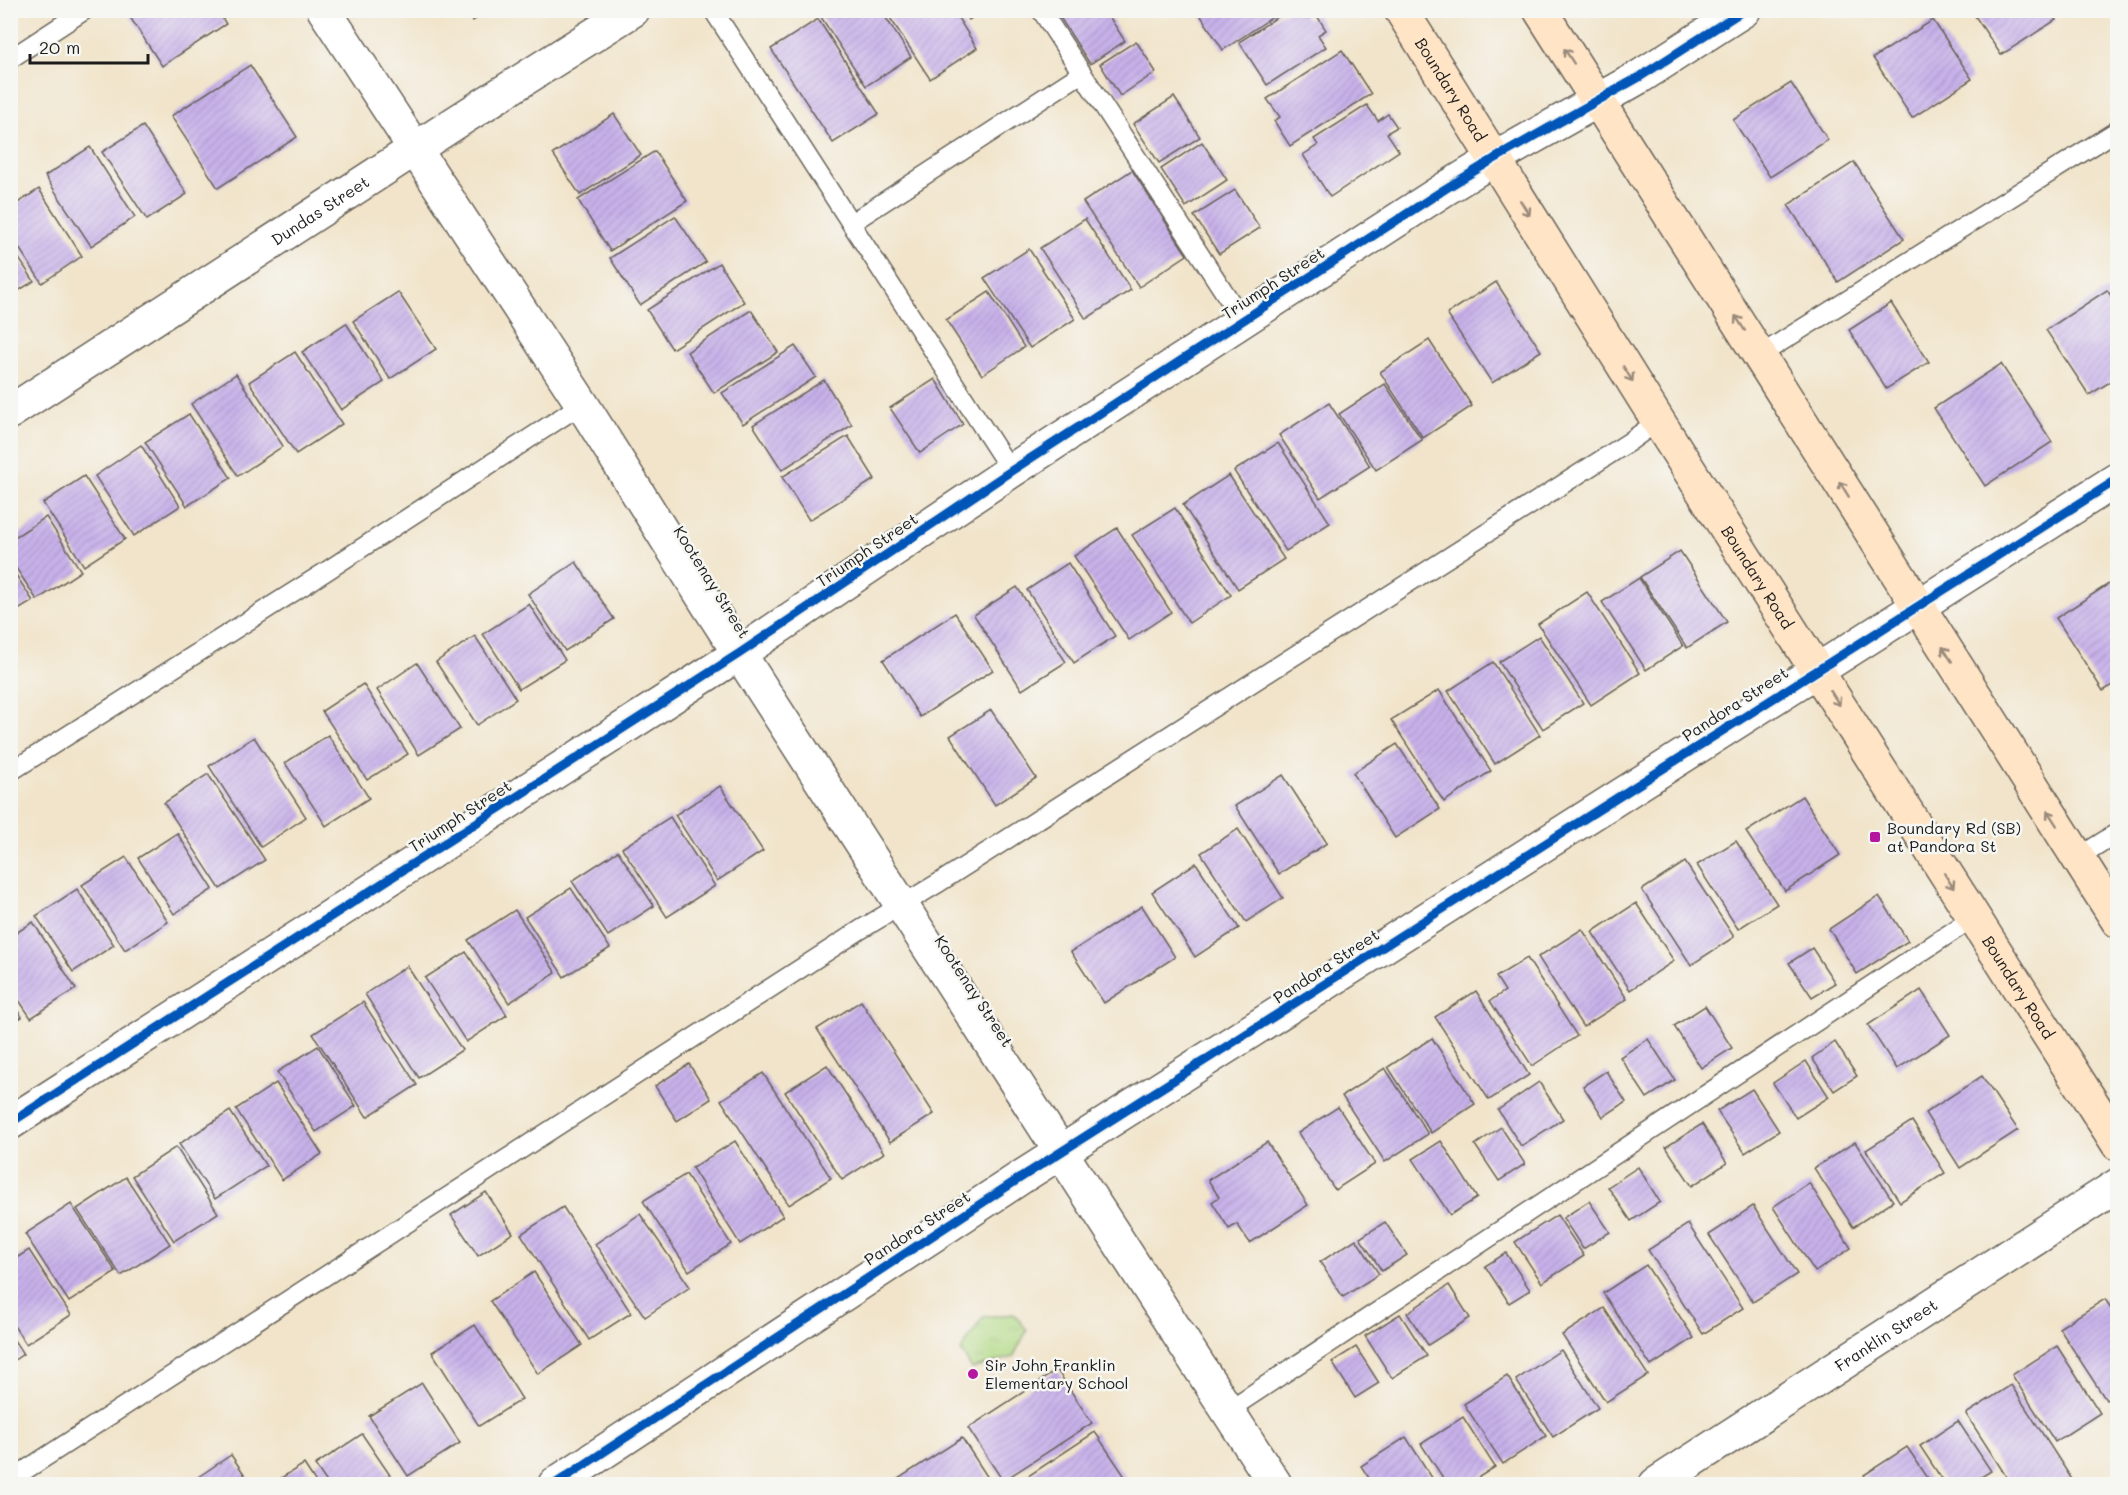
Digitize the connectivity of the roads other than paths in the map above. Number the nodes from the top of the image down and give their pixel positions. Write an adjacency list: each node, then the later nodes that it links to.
1 (85, 10): 9 (lane)
2 (324, 10): 13 (street, Kootenay Street)
3 (633, 10): 13 (street, Dundas Street)
4 (713, 10): 15 (lane)
5 (1041, 10): 10 (lane)
6 (1401, 10): 14 (street, Boundary Road)
7 (1540, 10): 11 (street, one-way to 7)
8 (1744, 10): 11 (street, Triumph Street)
9 (10, 58)
10 (1082, 73): 15 (lane); 16 (lane)
11 (1598, 101): 14 (street, Triumph Street); 17 (street, one-way to 11)
12 (2118, 130): 17 (lane)
13 (414, 150): 18 (street, Kootenay Street); 19 (street, Dundas Street)
14 (1494, 159): 16 (street, Triumph Street); 20 (street, Boundary Road, one-way to 20)
15 (851, 223): 21 (lane)
16 (1242, 321): 21 (street, Triumph Street)
17 (1760, 355): 23 (street, one-way to 17)
18 (582, 404): 24 (street, Kootenay Street); 26 (lane)
19 (10, 412)
20 (1658, 421): 25 (street, Boundary Road); 29 (lane)
21 (1011, 471): 24 (street, Triumph Street)
22 (2118, 479): 23 (street, Pandora Street)
23 (1918, 607): 25 (street, Pandora Street); 28 (street, one-way to 23)
24 (740, 653): 29 (street, Kootenay Street); 32 (street, Triumph Street)
25 (1818, 670): 30 (street, Boundary Road, one-way to 30); 34 (street, Pandora Street)
26 (10, 772)
27 (2118, 832): 28 (lane)
28 (2078, 858): 31 (street)
29 (902, 905): 34 (street, Kootenay Street); 37 (lane)
30 (1973, 918): 33 (street, Boundary Road); 36 (lane)
31 (2118, 921)
32 (10, 1123)
33 (2118, 1144)
34 (1060, 1153): 36 (street, Kootenay Street); 38 (street, Pandora Street)
35 (2118, 1185): 40 (street, Franklin Street)
36 (1227, 1411): 39 (street, Kootenay Street)
37 (10, 1480)
38 (555, 1485)
39 (1275, 1485)
40 (1656, 1485)

